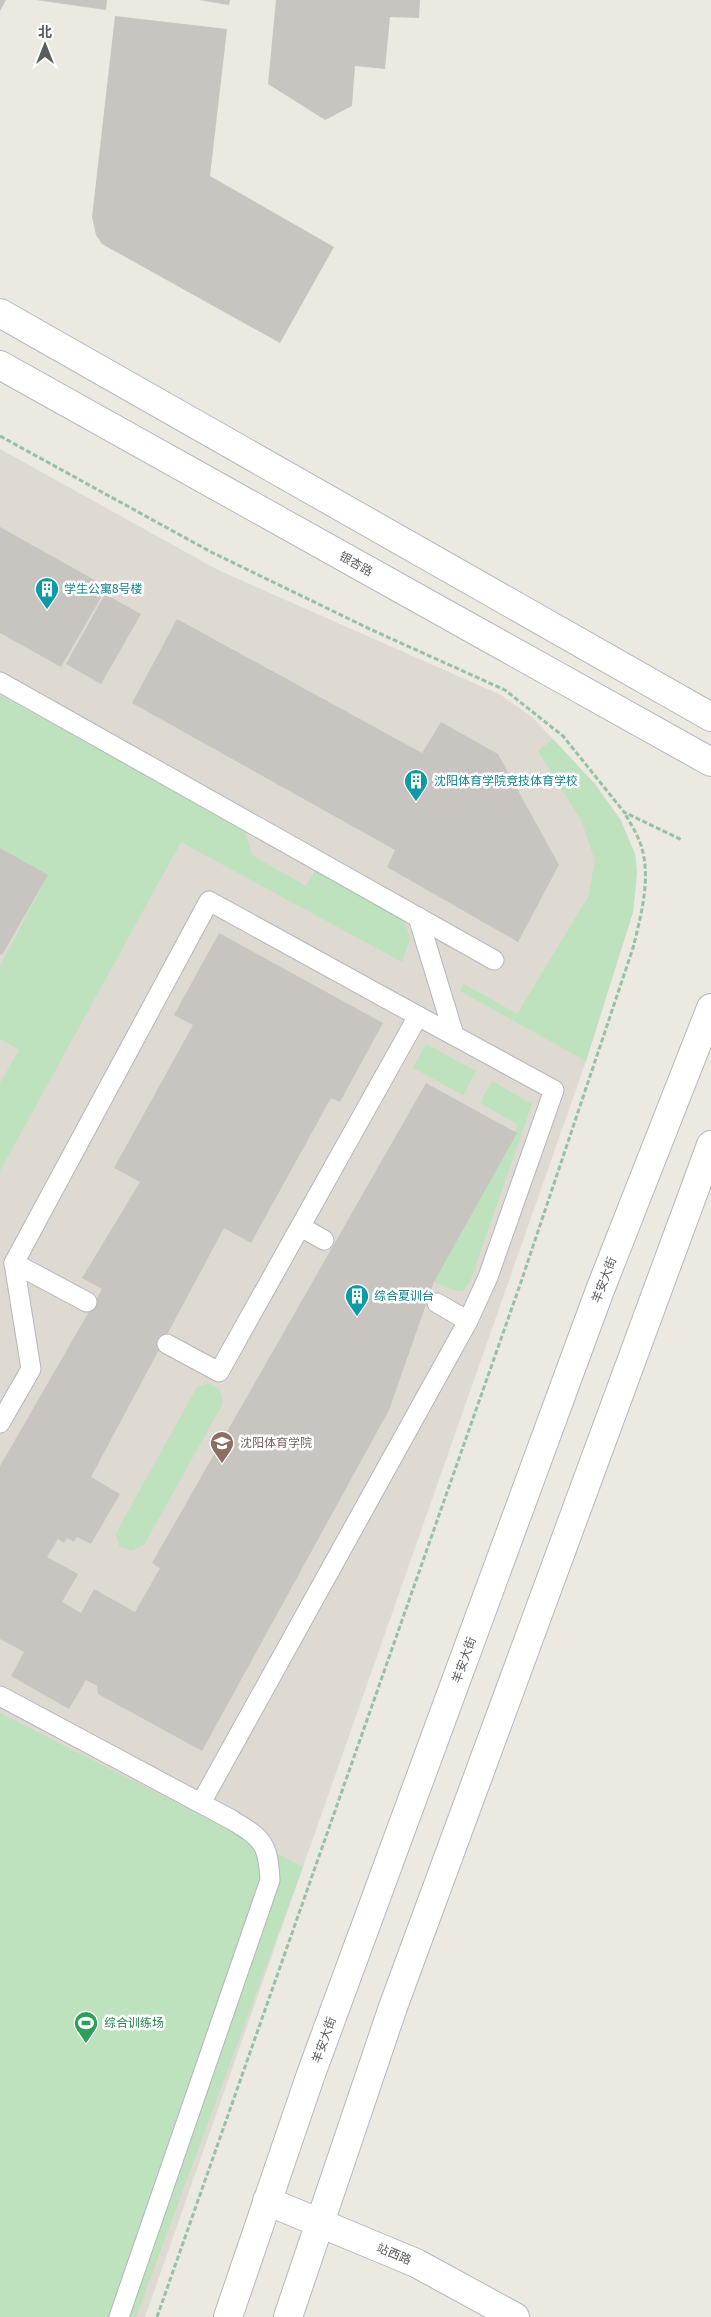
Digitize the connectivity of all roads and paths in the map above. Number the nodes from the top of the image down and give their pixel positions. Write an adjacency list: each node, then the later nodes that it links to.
1 (0, 313): 5 (street)
2 (0, 365): 6 (street, 银杏路)
3 (0, 436): 7 (path)
4 (0, 682): 9 (lane)
5 (711, 717)
6 (711, 762)
7 (624, 812): 8 (path); 28 (path)
8 (682, 840)
9 (418, 917): 10 (lane); 13 (lane)
10 (494, 960)
11 (711, 1008): 25 (street, 羊安大街)
12 (418, 1016): 13 (lane); 15 (lane); 17 (lane)
13 (454, 1036): 20 (lane)
14 (711, 1145): 26 (street)
15 (301, 1227): 16 (lane); 21 (lane)
16 (324, 1240)
17 (14, 1262): 18 (lane); 22 (lane)
18 (87, 1302)
19 (437, 1303): 20 (lane)
20 (468, 1321): 24 (lane)
21 (167, 1344)
22 (0, 1423)
23 (0, 1696): 24 (lane)
24 (201, 1803): 27 (lane)
25 (267, 2201): 26 (street, 站西路); 29 (street, 羊安大街)
26 (320, 2223): 30 (street); 31 (street, 站西路)
27 (119, 2317)
28 (158, 2317)
29 (228, 2317)
30 (288, 2317)
31 (515, 2317)

